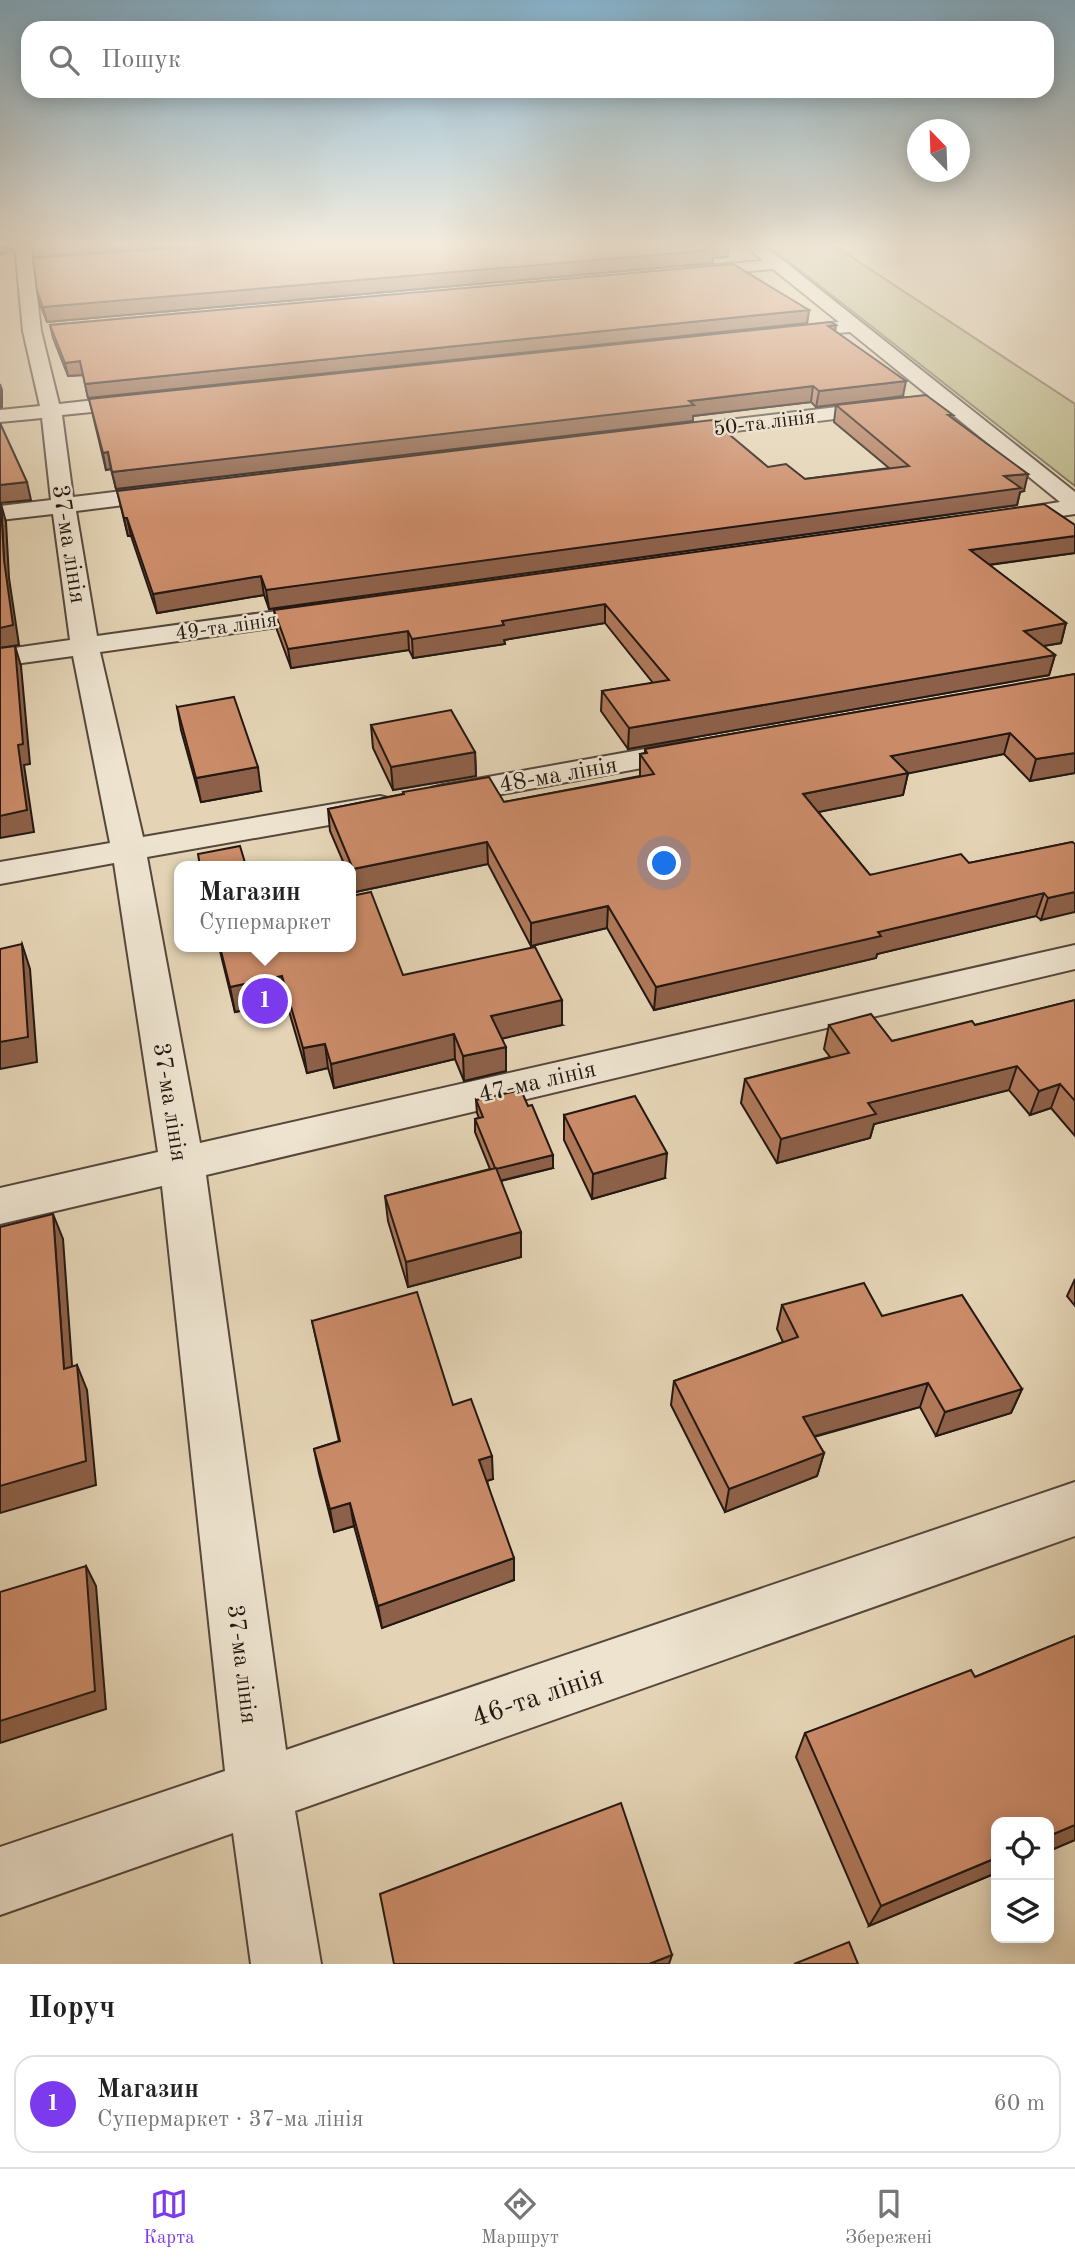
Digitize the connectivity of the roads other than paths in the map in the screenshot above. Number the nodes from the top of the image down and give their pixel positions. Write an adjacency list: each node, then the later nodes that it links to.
1 (32, 338): 5 (street, 37-ма лінія)
2 (867, 338): 4 (street)
3 (162, 399): 5 (street)
4 (944, 400): 7 (street, 50-та лінія); 10 (street)
5 (51, 411): 6 (street); 9 (street, 37-ма лінія)
6 (0, 416)
7 (641, 436)
8 (187, 490): 9 (street)
9 (63, 505): 11 (street); 14 (street, 37-ма лінія)
10 (1075, 505): 12 (street)
11 (0, 513)
12 (979, 520)
13 (346, 609): 14 (street, 49-та лінія)
14 (85, 646): 15 (street, 49-та лінія); 17 (street, 37-ма лінія)
15 (0, 658)
16 (718, 746): 17 (street, 48-ма лінія)
17 (129, 850): 18 (street, 48-ма лінія); 20 (street, 37-ма лінія)
18 (0, 873)
19 (1075, 957): 20 (street, 47-ма лінія)
20 (182, 1163): 21 (street, 47-ма лінія); 23 (street, 37-ма лінія)
21 (0, 1206)
22 (1075, 1509): 23 (street, 46-та лінія)
23 (259, 1791): 24 (street, 46-та лінія); 25 (street, 37-ма лінія)
24 (0, 1881)
25 (286, 1964)

